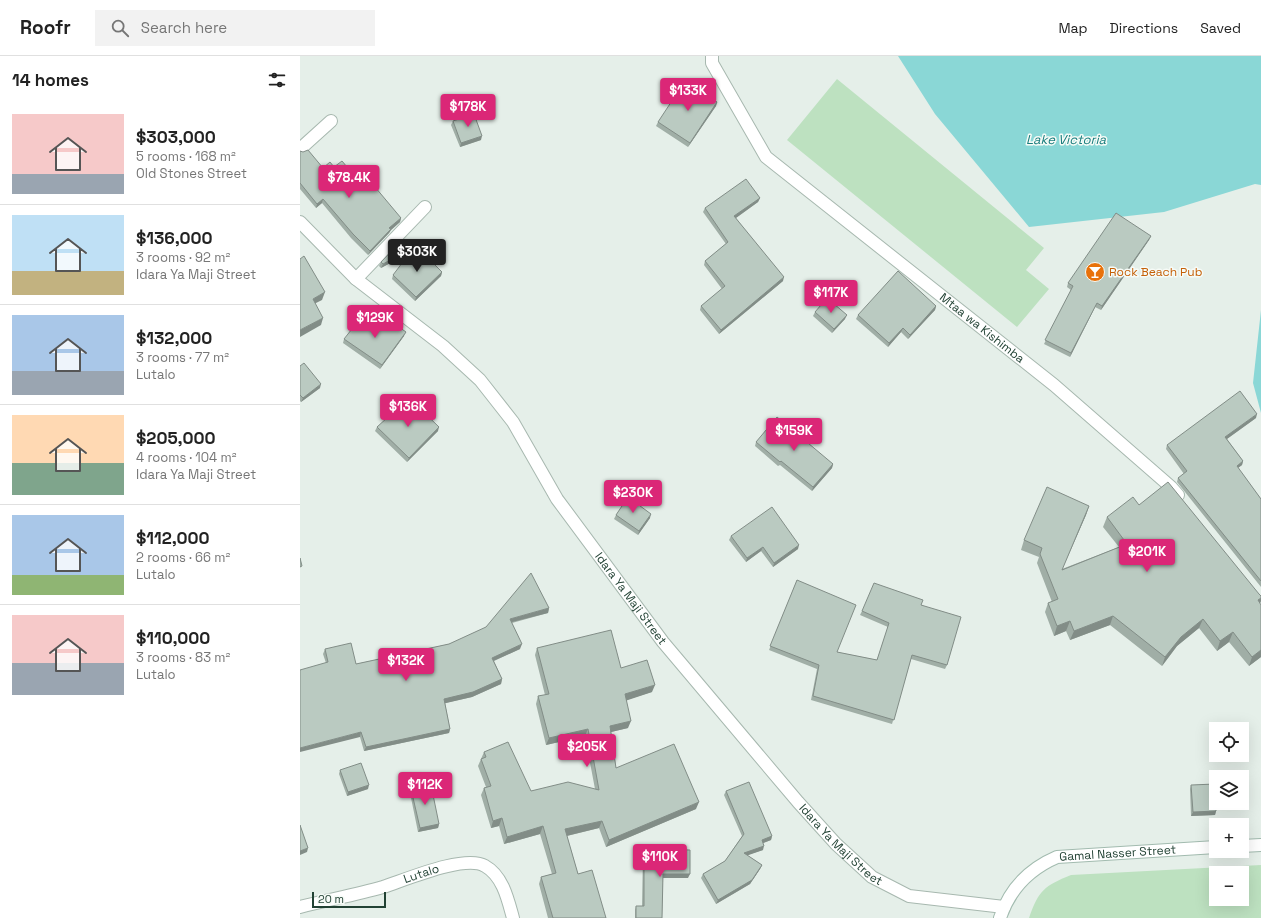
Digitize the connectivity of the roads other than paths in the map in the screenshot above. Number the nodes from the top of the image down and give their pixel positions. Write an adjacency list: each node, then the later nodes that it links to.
1 (712, 56): 7 (street, Mtaa wa Kishimba)
2 (331, 121): 3 (street)
3 (300, 149)
4 (426, 207): 6 (street)
5 (300, 222): 6 (street, Idara Ya Maji Street)
6 (356, 279): 12 (street, Idara Ya Maji Street)
7 (1185, 504)
8 (1261, 845): 9 (street)
9 (1249, 846)
10 (1209, 847): 12 (street, Gamal Nasser Street)
11 (300, 907): 13 (street, Lutalo)
12 (1002, 912)
13 (513, 918)

